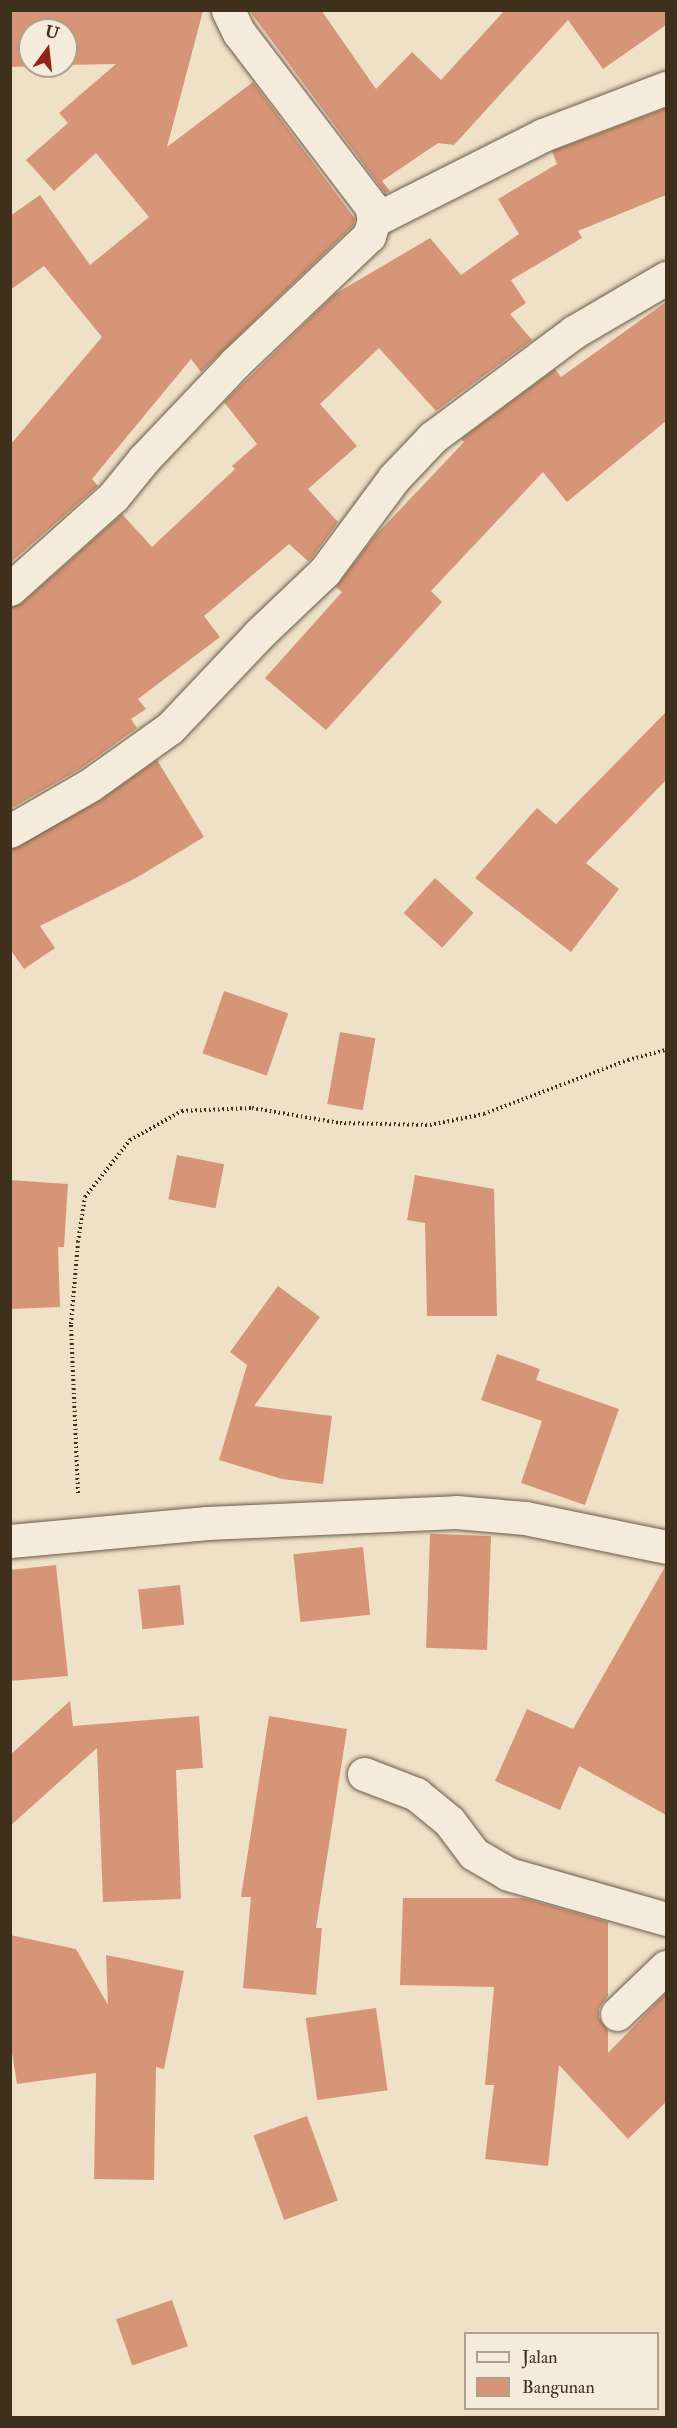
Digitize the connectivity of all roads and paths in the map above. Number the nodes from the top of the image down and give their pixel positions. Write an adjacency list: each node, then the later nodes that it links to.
1 (228, 10): 3 (street)
2 (666, 88): 3 (street)
3 (374, 220): 5 (street)
4 (666, 278): 6 (street)
5 (10, 589)
6 (10, 831)
7 (666, 1050): 8 (path)
8 (79, 1536): 9 (street); 10 (street)
9 (10, 1541)
10 (666, 1547)
11 (363, 1774): 12 (street)
12 (666, 1919)
13 (666, 1967): 14 (street)
14 (617, 2014)

